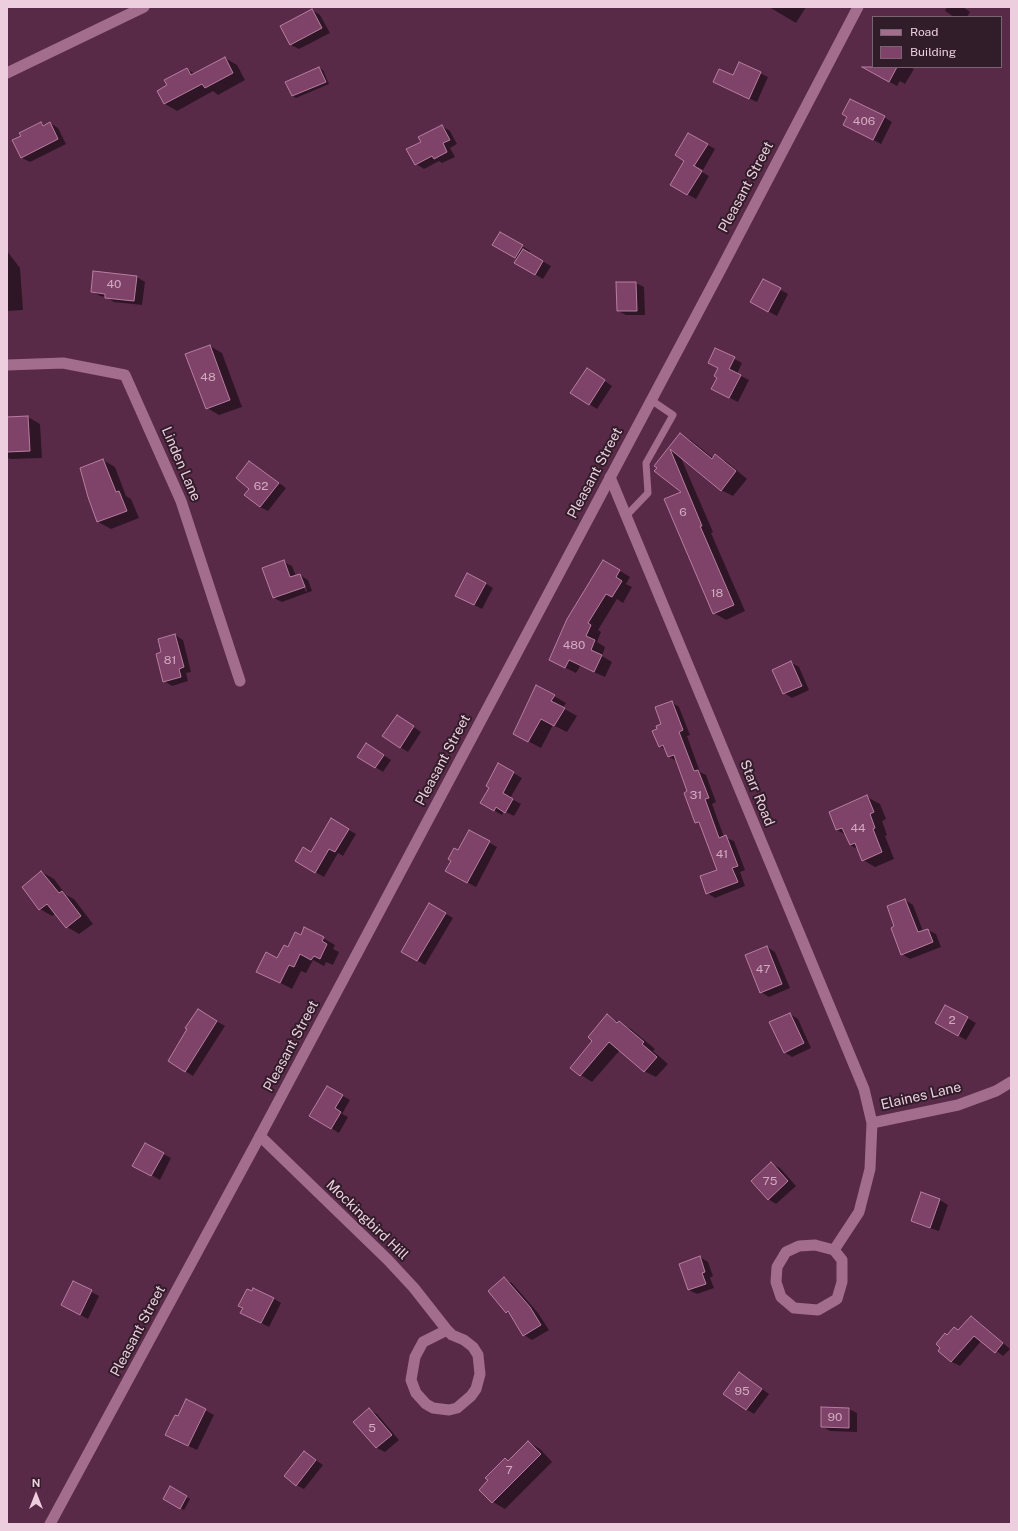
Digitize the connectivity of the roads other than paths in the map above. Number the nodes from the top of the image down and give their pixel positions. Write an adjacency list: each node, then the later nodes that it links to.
1 (144, 7): 3 (street)
2 (858, 7): 5 (street, Pleasant Street)
3 (7, 73)
4 (7, 365): 8 (street, Linden Lane)
5 (650, 400): 6 (street, Pleasant Street); 7 (lane)
6 (610, 477): 7 (street, Starr Road); 11 (street, Pleasant Street)
7 (626, 516): 10 (street, Starr Road)
8 (240, 681)
9 (1011, 1082): 10 (street, Elaines Lane)
10 (872, 1123): 12 (street, Elaines Lane)
11 (260, 1136): 13 (street, Mockingbird Hill); 14 (street, Pleasant Street)
12 (834, 1250): 12 (street)
13 (447, 1330): 13 (street, Mockingbird Hill)
14 (50, 1524)

